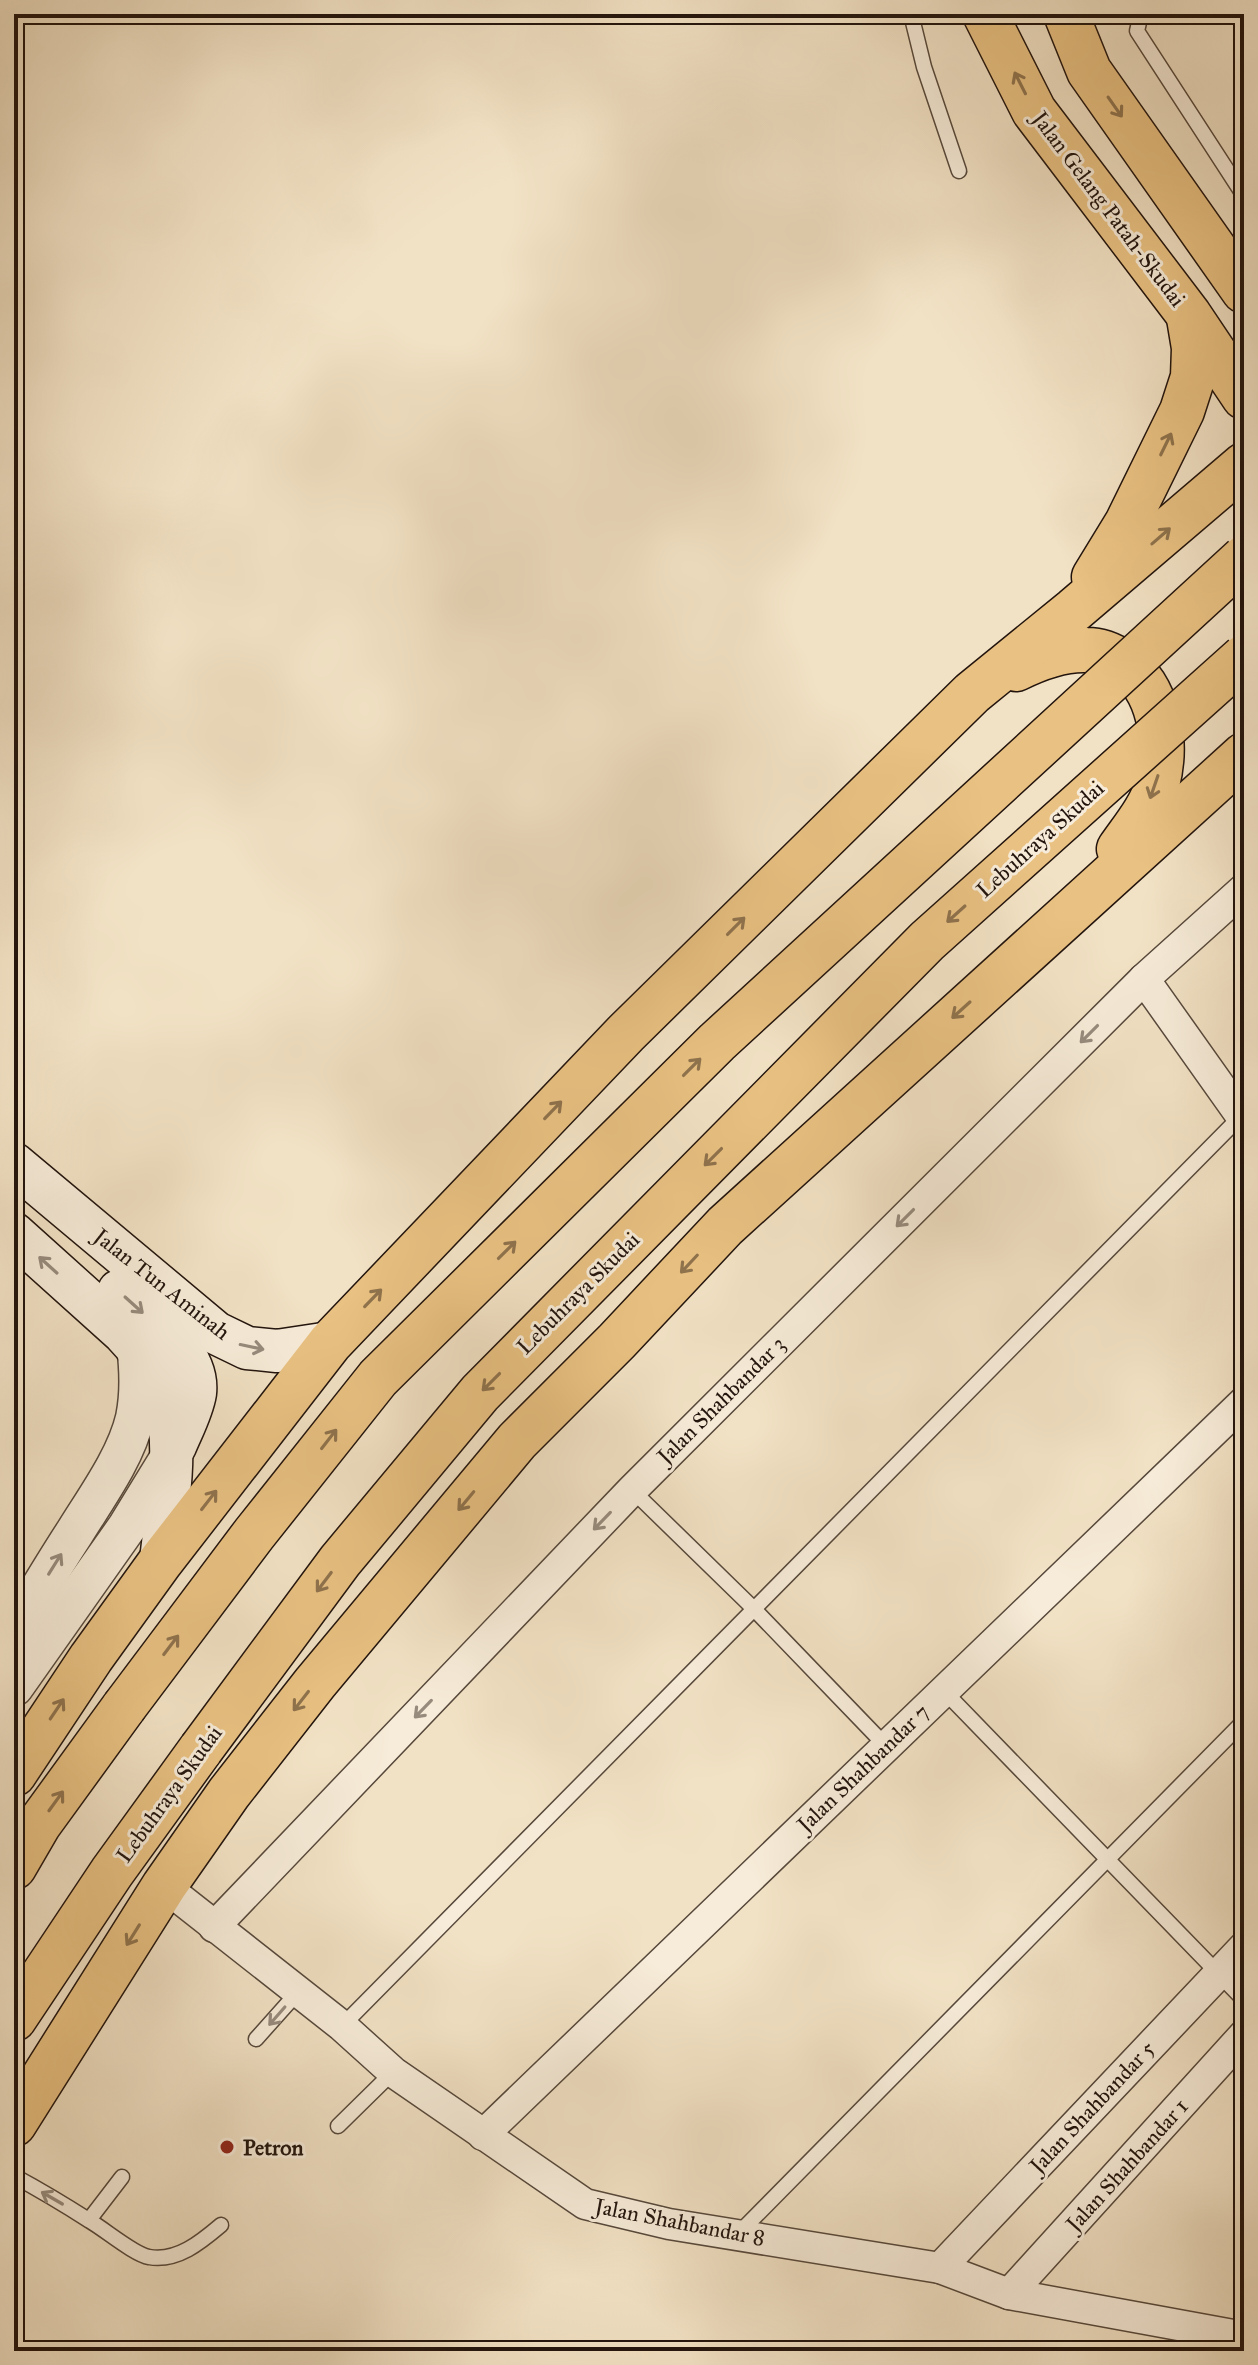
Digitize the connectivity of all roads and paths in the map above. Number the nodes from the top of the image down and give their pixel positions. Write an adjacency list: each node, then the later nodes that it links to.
1 (911, 14): 5 (lane)
2 (985, 14): 10 (main road, Jalan Gelang Patah-Skudai, one-way to 2)
3 (1066, 14): 7 (main road, one-way to 7)
4 (1141, 14): 6 (lane)
5 (959, 171)
6 (1244, 196)
7 (1204, 235): 8 (main road); 9 (main road)
8 (1244, 267)
9 (1244, 291)
10 (1189, 315): 11 (main road, Jalan Gelang Patah-Skudai); 14 (main road, one-way to 10)
11 (1244, 397)
12 (1244, 465): 14 (main road, one-way to 12)
13 (1244, 558): 39 (main road, one-way to 13, bridge)
14 (1074, 610): 16 (main road)
15 (1244, 657): 46 (main road, Lebuhraya Skudai, one-way to 46, bridge)
16 (972, 693): 19 (main road, one-way to 19); 25 (main road, one-way to 16)
17 (1244, 755): 19 (main road)
18 (1244, 889): 20 (street, Jalan Shahbandar 3)
19 (1081, 901): 40 (main road, one-way to 40)
20 (1144, 979): 21 (street); 29 (street, Jalan Shahbandar 3, one-way to 29)
21 (1243, 1118): 31 (lane)
22 (14, 1164): 25 (main road, Jalan Tun Aminah, one-way to 25)
23 (14, 1196): 28 (main road, one-way to 28)
24 (14, 1234): 26 (main road, one-way to 24)
25 (330, 1343): 30 (main road, one-way to 25)
26 (136, 1345): 28 (main road); 32 (street, one-way to 26)
27 (1244, 1402): 34 (street, Jalan Shahbandar 7)
28 (173, 1452): 30 (main road); 33 (street)
29 (632, 1490): 31 (lane); 41 (street, Jalan Shahbandar 3, one-way to 41)
30 (161, 1561): 37 (main road, one-way to 30)
31 (753, 1608): 36 (lane); 47 (lane)
32 (14, 1631)
33 (14, 1687)
34 (944, 1691): 36 (street, Jalan Shahbandar 7); 38 (lane)
35 (1244, 1721): 38 (lane)
36 (886, 1746): 53 (street, Jalan Shahbandar 7)
37 (14, 1774)
38 (1109, 1859): 43 (lane); 58 (lane)
39 (14, 1867)
40 (164, 1886): 41 (street, Jalan Shahbandar 8); 51 (main road, one-way to 51)
41 (214, 1927): 44 (street, Jalan Shahbandar 8)
42 (1244, 1947): 43 (street, Jalan Shahbandar 5)
43 (1218, 1973): 45 (lane); 59 (street, Jalan Shahbandar 5)
44 (298, 1992): 47 (street, Jalan Shahbandar 8); 49 (lane, one-way to 49)
45 (1244, 2000)
46 (14, 2019)
47 (342, 2026): 50 (street, Jalan Shahbandar 8)
48 (1244, 2035): 60 (street, Jalan Shahbandar 1)
49 (256, 2039)
50 (393, 2072): 52 (lane); 53 (street, Jalan Shahbandar 8)
51 (14, 2124)
52 (338, 2126)
53 (483, 2135): 58 (street, Jalan Shahbandar 8)
54 (14, 2176): 56 (lane, one-way to 54)
55 (122, 2177): 56 (lane)
56 (89, 2220): 57 (lane)
57 (221, 2225)
58 (737, 2235): 59 (street, Jalan Shahbandar 8)
59 (940, 2268): 60 (street, Jalan Shahbandar 8)
60 (1009, 2294): 62 (street, Jalan Shahbandar 8)
61 (1243, 2336): 62 (street, Jalan Shahbandar 8)
62 (1190, 2340)

